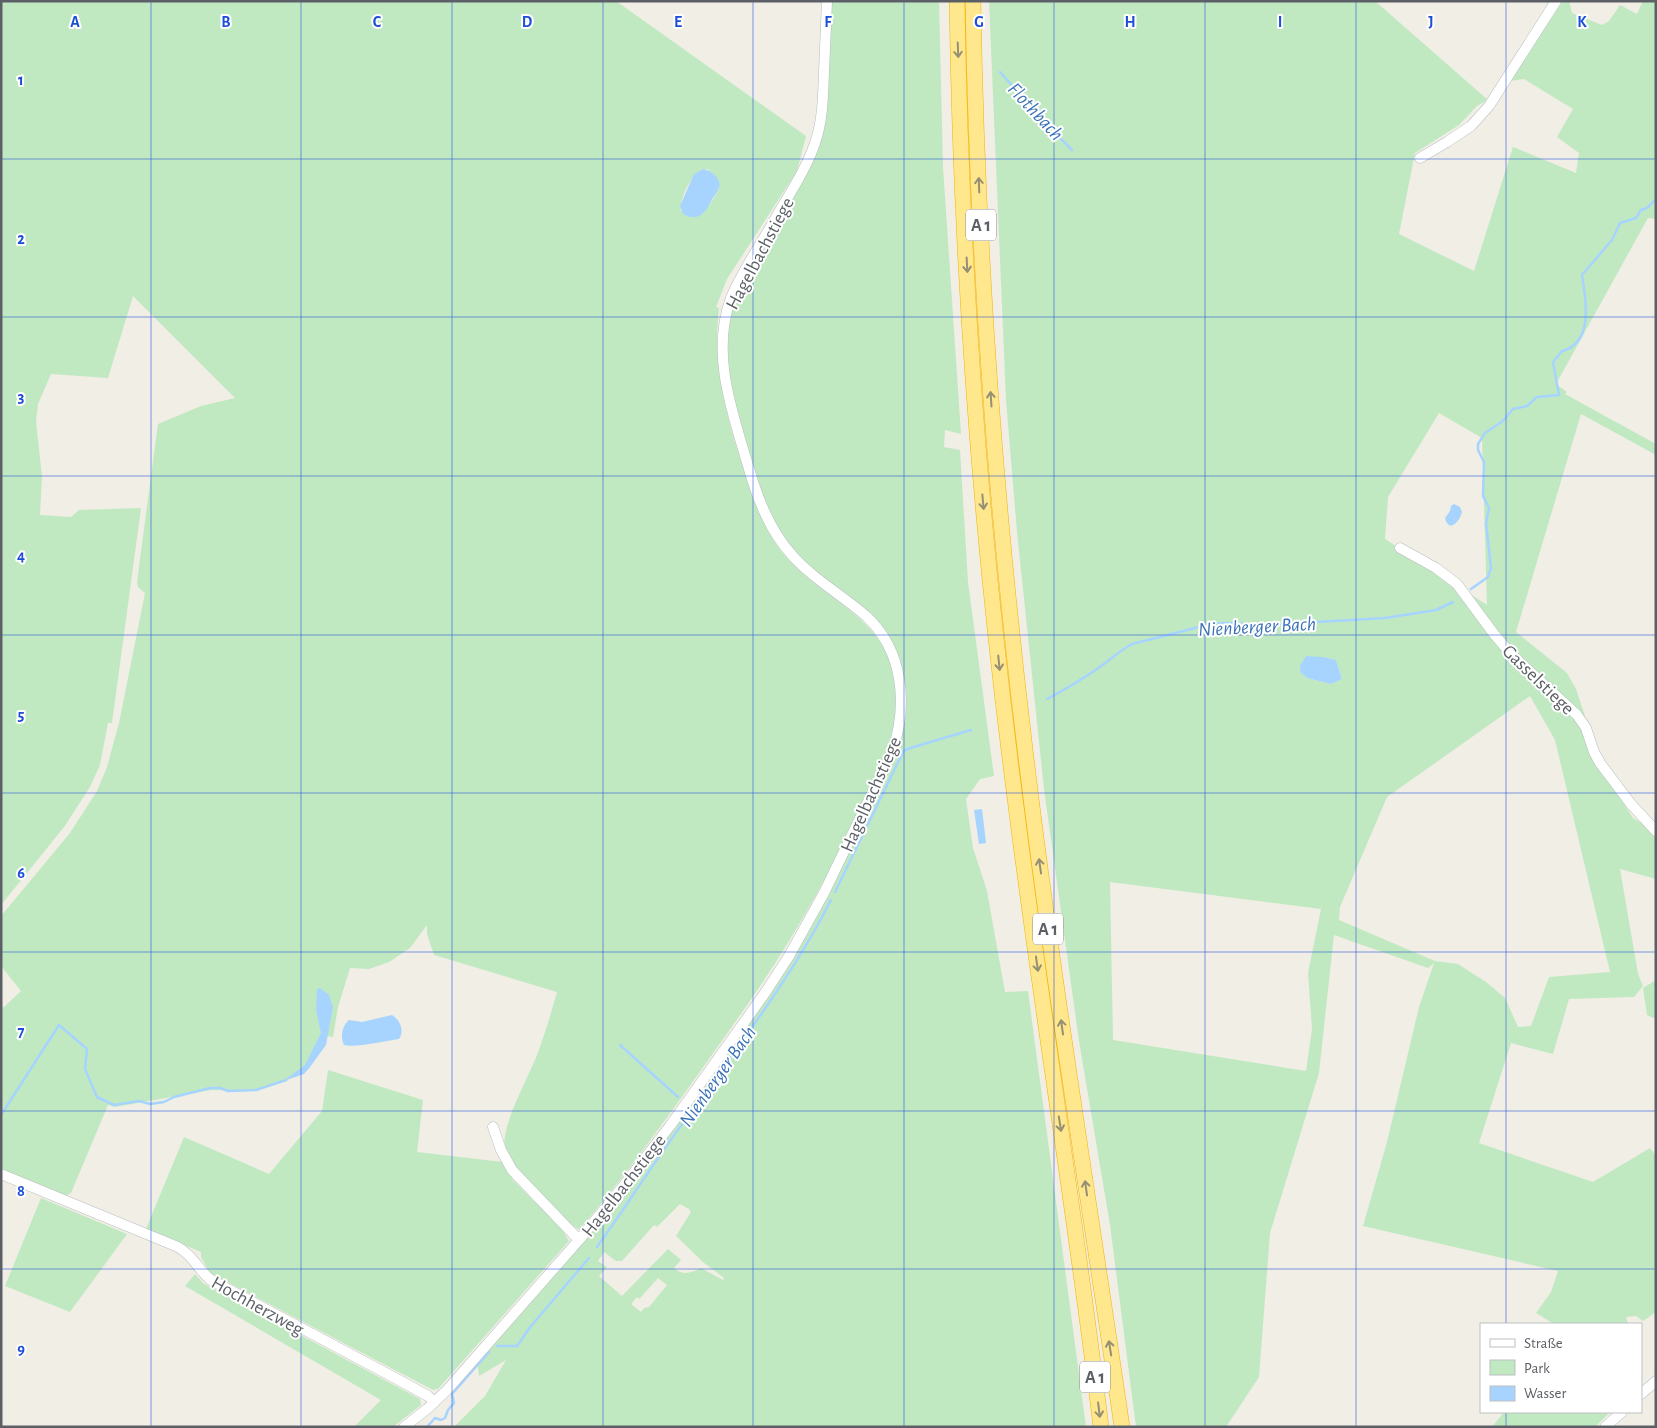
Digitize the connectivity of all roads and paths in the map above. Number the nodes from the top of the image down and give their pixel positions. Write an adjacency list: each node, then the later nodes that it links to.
1 (827, 1): 10 (street, Hagelbachstiege)
2 (957, 1): 16 (highway, A 1, one-way to 16)
3 (973, 1): 17 (highway, A 1, one-way to 3)
4 (1556, 1): 5 (street)
5 (1420, 158)
6 (1400, 548): 7 (street, Gasselstiege)
7 (1656, 831)
8 (493, 1126): 10 (street)
9 (1, 1174): 13 (street, Hochherzweg)
10 (579, 1240): 13 (street, Hagelbachstiege)
11 (1656, 1381): 12 (street)
12 (1642, 1393)
13 (435, 1402): 15 (street, Hagelbachstiege)
14 (1621, 1413): 18 (street)
15 (404, 1427)
16 (1102, 1427)
17 (1122, 1427)
18 (1606, 1427)

